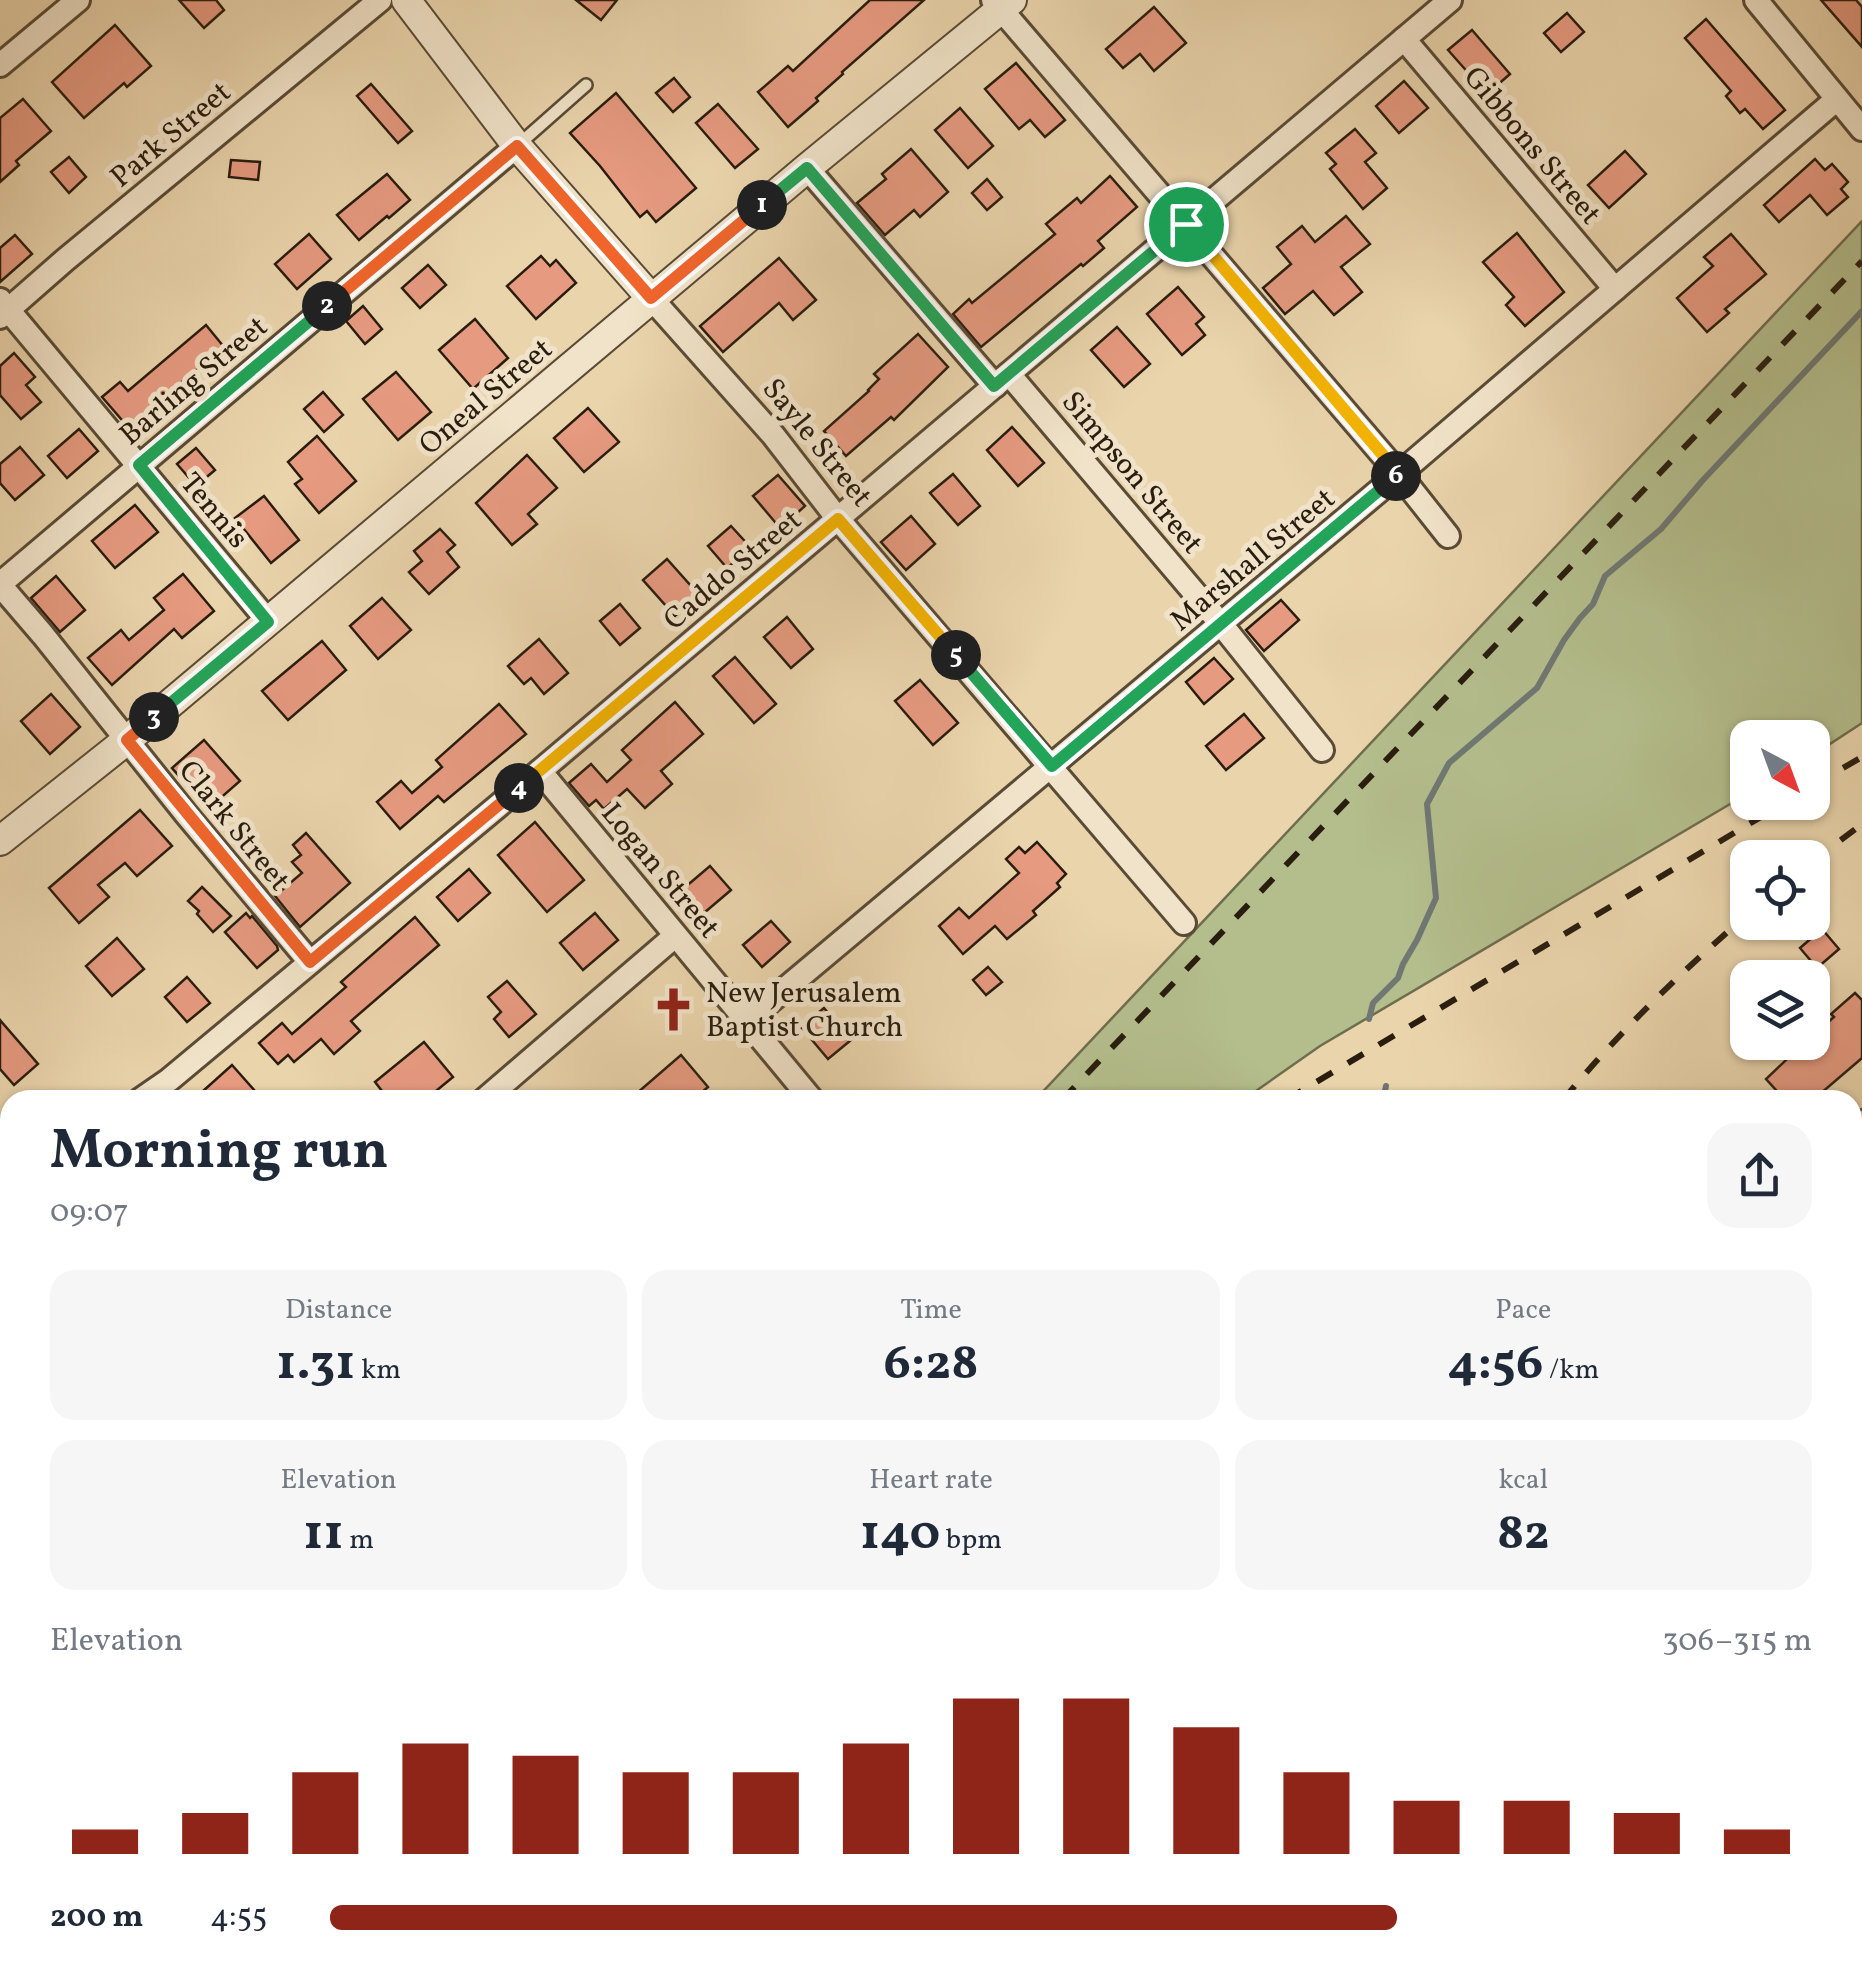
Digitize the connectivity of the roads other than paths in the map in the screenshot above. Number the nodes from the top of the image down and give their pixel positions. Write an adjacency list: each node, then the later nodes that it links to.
1 (78, 0): 8 (street)
2 (380, 0): 17 (street, Park Street)
3 (406, 0): 12 (street, Sayle Street)
4 (1450, 0): 7 (street, Caddo Street)
5 (1756, 0): 10 (street)
6 (1002, 3): 13 (street, Oneal Street); 14 (street)
7 (1404, 39): 14 (street, Caddo Street); 15 (street, Gibbons Street)
8 (0, 65)
9 (586, 85): 12 (lane)
10 (1837, 99): 11 (street); 15 (street, Marshall Street)
11 (1862, 129)
12 (517, 146): 16 (street, Sayle Street); 19 (street, Barling Street)
13 (807, 168): 16 (street, Oneal Street); 18 (street, Simpson Street)
14 (1186, 224): 18 (street, Caddo Street); 20 (street)
15 (1615, 289): 20 (street, Marshall Street)
16 (651, 298): 21 (street, Sayle Street); 24 (street, Oneal Street)
17 (3, 309): 19 (street, Tennis)
18 (1002, 380): 21 (street, Caddo Street); 25 (street, Simpson Street)
19 (139, 465): 23 (street, Barling Street); 24 (street, Tennis)
20 (1399, 474): 22 (street); 25 (street, Marshall Street)
21 (838, 519): 28 (street, Sayle Street); 29 (street, Caddo Street)
22 (1448, 536)
23 (0, 584): 26 (street, Clark Street)
24 (268, 622): 26 (street, Oneal Street)
25 (1222, 624): 27 (street, Simpson Street); 28 (street, Marshall Street)
26 (127, 740): 30 (street, Oneal Street); 33 (street, Clark Street)
27 (1322, 750)
28 (1052, 766): 31 (street, Sayle Street); 34 (street, Marshall Street)
29 (540, 771): 32 (street, Logan Street); 33 (street, Caddo Street)
30 (0, 841)
31 (1184, 923)
32 (675, 936): 34 (street, Logan Street); 36 (street)
33 (310, 962): 35 (street, Caddo Street)
34 (748, 1020): 37 (street, Logan Street)
35 (154, 1090)
36 (496, 1090)
37 (804, 1090)

